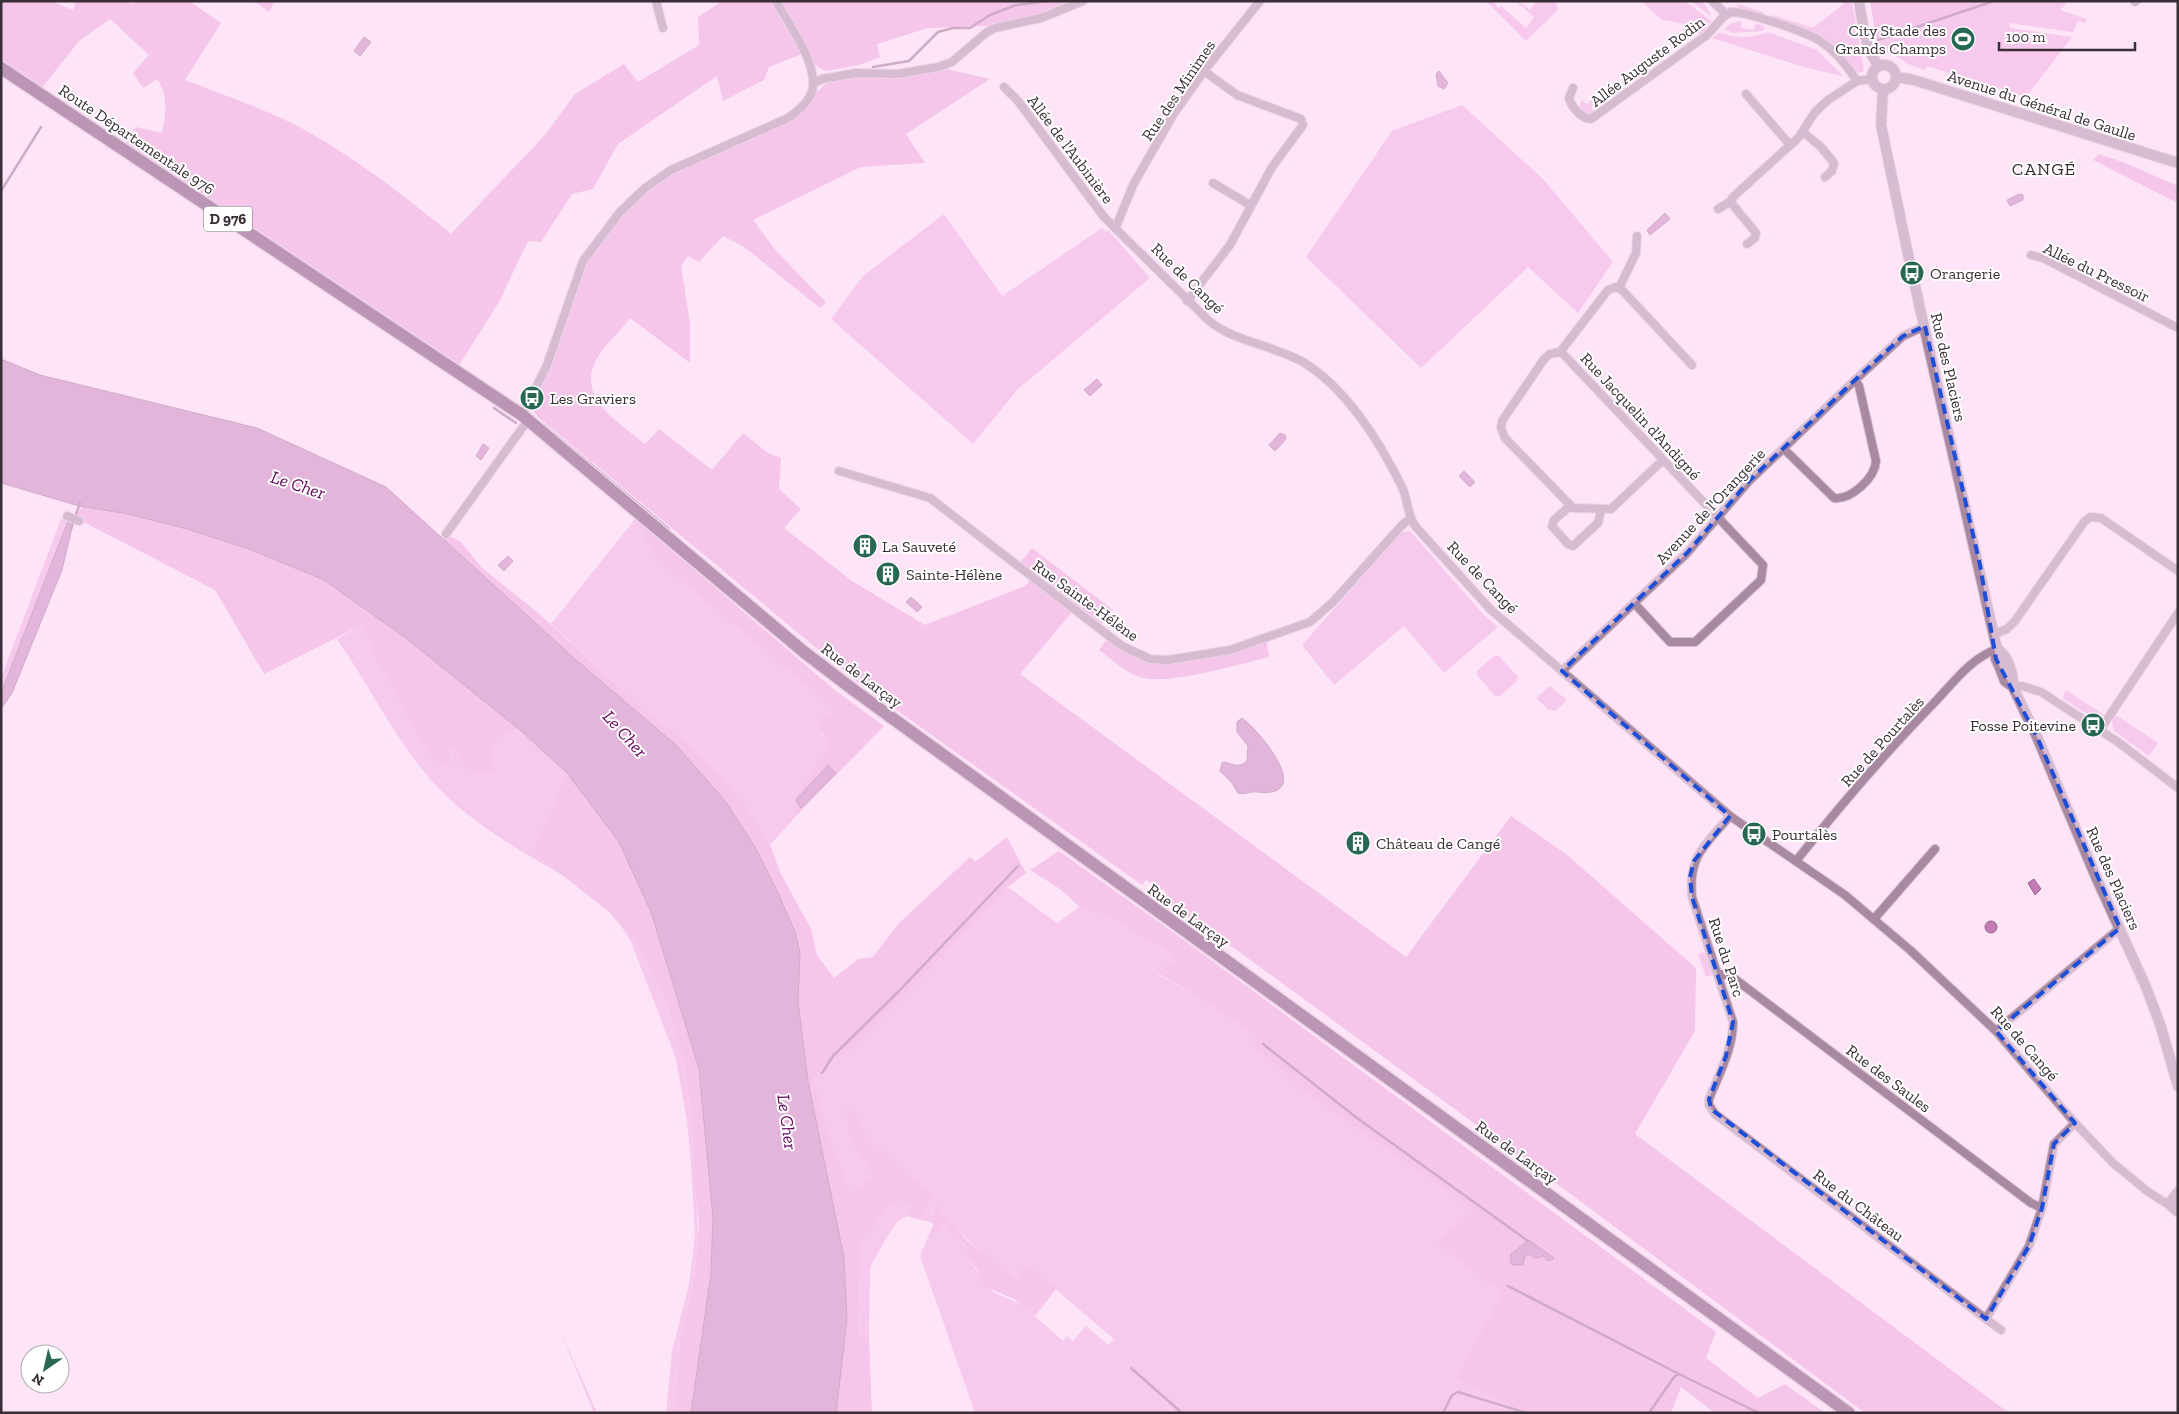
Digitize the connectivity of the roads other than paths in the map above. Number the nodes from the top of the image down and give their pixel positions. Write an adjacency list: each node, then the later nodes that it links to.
1 (656, 1): 8 (street)
2 (776, 1): 15 (street)
3 (1084, 1): 15 (street)
4 (1260, 1): 11 (street, Rue des Minimes)
5 (1712, 1): 7 (street, Allée Auguste Rodin)
6 (1858, 1): 9 (street)
7 (1726, 14): 14 (street, Allée Auguste Rodin); 17 (street, Allée Auguste Rodin)
8 (663, 28)
9 (1879, 66): 12 (street); 13 (street)
10 (1, 68): 39 (main road, Route Départementale 976 / D 976)
11 (1204, 71): 26 (street); 28 (street, Rue des Minimes)
12 (1897, 77): 18 (street); 22 (street, Avenue du Général de Gaulle)
13 (1872, 79): 14 (street); 18 (street)
14 (1858, 81): 20 (street)
15 (814, 83): 39 (street)
16 (1004, 87): 28 (street, Allée de l'Aubinière)
17 (1573, 88)
18 (1884, 90): 34 (street, Rue des Placiers)
19 (1746, 94): 21 (street)
20 (1803, 132): 21 (street); 23 (street)
21 (1790, 145): 25 (street)
22 (2178, 163)
23 (1825, 177)
24 (1213, 183): 26 (street)
25 (1731, 201): 27 (street); 30 (street)
26 (1250, 205): 33 (street)
27 (1718, 209)
28 (1116, 227): 33 (street, Rue de Cangé)
29 (1637, 236): 32 (street)
30 (1747, 244)
31 (2031, 255): 35 (street, Allée du Pressoir)
32 (1620, 288): 36 (street); 37 (street)
33 (1187, 300): 47 (street, Rue de Cangé)
34 (1925, 326): 38 (street, Avenue de l'Orangerie); 53 (street, Rue des Placiers)
35 (2178, 328)
36 (1562, 354): 41 (street, Rue Jacquelin d'Andigné); 43 (street)
37 (1692, 366)
38 (1855, 380): 40 (street, Avenue de l'Orangerie); 40 (street)
39 (525, 418): 49 (street); 73 (main road, Rue de Larçay)
40 (1784, 449): 46 (street, Avenue de l'Orangerie)
41 (1663, 460): 44 (street); 46 (street, Rue Jacquelin d'Andigné)
42 (839, 471): 47 (street, Rue Sainte-Hélène)
43 (1570, 506): 44 (street); 44 (street)
44 (1601, 510)
45 (67, 516): 48 (street)
46 (1718, 518): 51 (street, Avenue de l'Orangerie); 51 (street, Rue Jacquelin d'Andigné)
47 (1410, 519): 55 (street, Rue de Cangé)
48 (79, 521)
49 (446, 534)
50 (2178, 571): 53 (street)
51 (1634, 603): 55 (street, Avenue de l'Orangerie)
52 (2178, 614): 57 (street)
53 (1994, 634): 54 (street, Rue des Placiers)
54 (1997, 649): 56 (street, Rue des Placiers); 61 (street, Rue de Pourtalès)
55 (1562, 671): 59 (street, Rue de Cangé)
56 (2012, 687): 57 (street); 63 (street, Rue des Placiers)
57 (2100, 730): 58 (street)
58 (2178, 788)
59 (1730, 816): 61 (street, Rue de Cangé); 64 (street, Rue du Parc)
60 (1935, 849): 62 (street)
61 (1796, 861): 62 (street, Rue de Cangé)
62 (1874, 919): 65 (street, Rue de Cangé)
63 (2120, 928): 65 (street); 66 (street, Rue des Placiers)
64 (1719, 974): 67 (street, Rue du Parc); 70 (street, Rue des Saules)
65 (1996, 1031): 68 (street, Rue de Cangé)
66 (2178, 1086)
67 (1715, 1114): 71 (street, Rue du Château)
68 (2075, 1123): 69 (street, Rue de Cangé); 70 (street)
69 (2176, 1206)
70 (2042, 1208): 71 (street)
71 (1986, 1319): 72 (street, Rue du Château)
72 (2001, 1330)
73 (1848, 1413)

